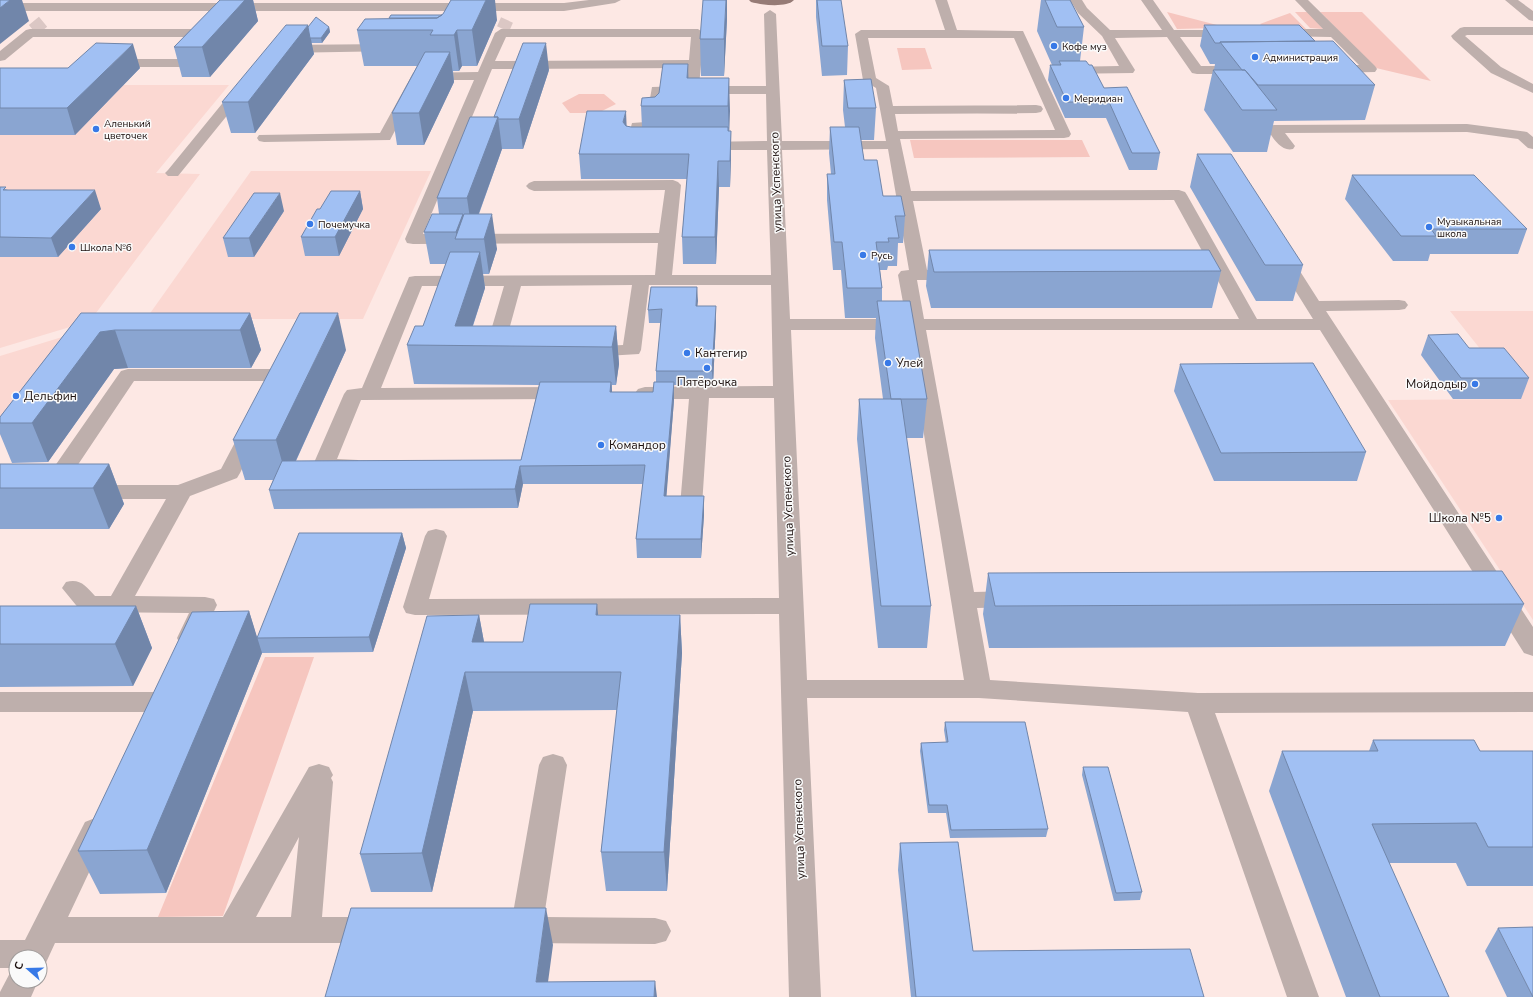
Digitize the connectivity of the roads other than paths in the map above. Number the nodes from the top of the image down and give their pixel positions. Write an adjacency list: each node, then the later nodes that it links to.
1 (615, 0): 11 (street)
2 (755, 0): 3 (main road); 13 (street)
3 (788, 0): 13 (street)
4 (941, 0): 23 (street)
5 (1076, 0): 24 (street)
6 (1147, 0): 19 (street)
7 (1301, 0): 22 (street)
8 (1511, 0): 14 (street)
9 (62, 7): 10 (street); 12 (street); 15 (street)
10 (308, 7): 11 (street); 16 (street)
11 (513, 7): 17 (street)
12 (2, 8)
13 (770, 14): 37 (street, улица Успенского)
14 (1533, 17)
15 (49, 18)
16 (296, 22)
17 (504, 27): 29 (street); 30 (street)
18 (1533, 31): 35 (street)
19 (1171, 33): 20 (street); 24 (street); 31 (street)
20 (1240, 33)
21 (1264, 33): 22 (street)
22 (1334, 33): 32 (street)
23 (952, 34): 33 (street); 39 (street)
24 (1107, 34): 33 (street)
25 (283, 38): 26 (street)
26 (401, 48)
27 (0, 57): 28 (street)
28 (116, 63)
29 (695, 64): 30 (street); 36 (street)
30 (485, 70): 41 (street); 51 (street)
31 (1252, 70)
32 (1315, 70)
33 (1036, 71): 42 (street)
34 (250, 78): 48 (street)
35 (1533, 89)
36 (692, 90): 37 (street); 45 (street)
37 (773, 90): 43 (street, улица Успенского)
38 (1036, 109): 39 (street)
39 (887, 110): 42 (street)
40 (1528, 135): 44 (street); 47 (street)
41 (264, 138)
42 (893, 140): 43 (street); 50 (street)
43 (775, 145): 46 (street); 59 (street, улица Успенского)
44 (1533, 145)
45 (657, 146)
46 (688, 146)
47 (1288, 146)
48 (173, 173)
49 (534, 186): 51 (street)
50 (904, 196): 55 (street); 56 (street)
51 (668, 238): 58 (street)
52 (1274, 243): 62 (street)
53 (975, 274): 56 (street)
54 (1167, 274): 55 (street)
55 (1223, 274): 63 (street)
56 (919, 275): 66 (street)
57 (641, 280): 58 (street); 60 (street); 68 (street)
58 (663, 280): 59 (street)
59 (780, 280): 65 (street, улица Успенского)
60 (514, 281): 67 (street); 73 (street)
61 (1398, 305): 62 (street)
62 (1314, 306): 64 (street)
63 (1251, 324): 64 (street); 66 (street)
64 (1326, 324): 80 (street)
65 (781, 325): 66 (street); 69 (street, улица Успенского)
66 (916, 325): 82 (street)
67 (517, 351)
68 (571, 351)
69 (784, 392): 72 (street); 84 (street, улица Успенского)
70 (584, 393): 73 (street)
71 (623, 393): 72 (street)
72 (699, 393): 76 (street)
73 (369, 394): 74 (street)
74 (371, 465)
75 (181, 492): 75 (street); 83 (street)
76 (691, 506)
77 (436, 536): 84 (street)
78 (74, 588): 83 (street)
79 (1477, 595): 80 (street)
80 (1501, 595): 85 (street)
81 (1034, 599): 82 (street)
82 (963, 600): 88 (street)
83 (119, 604): 86 (street)
84 (791, 606): 87 (street, улица Успенского)
85 (1533, 647)
86 (168, 681): 89 (street); 92 (street)
87 (794, 689): 88 (street); 103 (street, улица Успенского)
88 (978, 689): 91 (street)
89 (0, 702)
90 (1533, 702): 91 (street)
91 (1198, 703): 104 (street)
92 (144, 730)
93 (553, 765): 99 (street)
94 (106, 808): 101 (street)
95 (232, 930): 96 (street); 96 (street); 102 (street)
96 (305, 930): 97 (street)
97 (399, 930)
98 (494, 930): 99 (street)
99 (526, 930): 100 (street)
100 (655, 930)
101 (37, 949)
102 (48, 953)
103 (805, 997)
104 (1303, 997)

